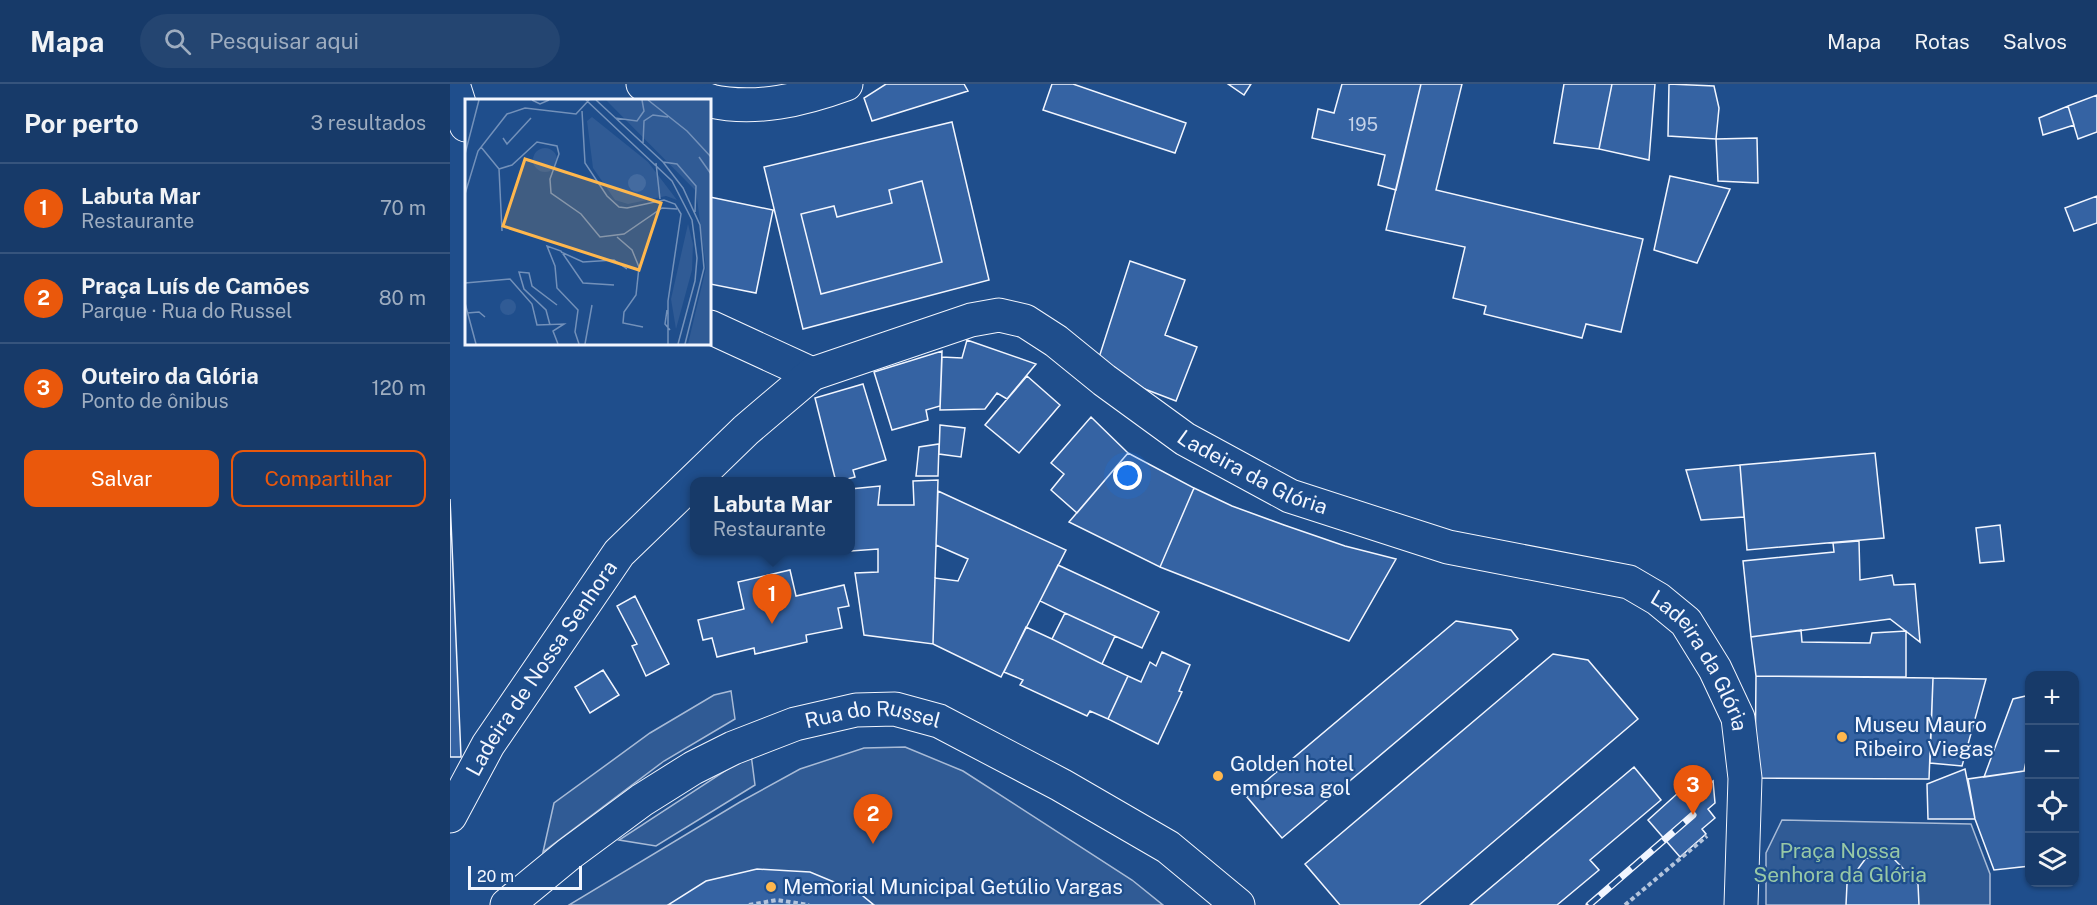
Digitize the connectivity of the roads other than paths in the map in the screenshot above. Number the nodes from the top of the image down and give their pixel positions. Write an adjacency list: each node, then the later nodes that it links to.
1 (453, 84): 6 (street)
2 (643, 84): 4 (street)
3 (846, 84): 5 (street)
4 (701, 99)
5 (711, 101)
6 (465, 122)
7 (711, 327): 8 (street)
8 (812, 374): 9 (street, Ladeira da Glória); 15 (street, Ladeira da Glória)
9 (697, 477)
10 (690, 484): 11 (street, Ladeira da Glória)
11 (619, 553): 12 (street, Ladeira de Nossa Senhora)
12 (450, 816)
13 (507, 905): 14 (street, Rua do Russel)
14 (1238, 905)
15 (1741, 905)

